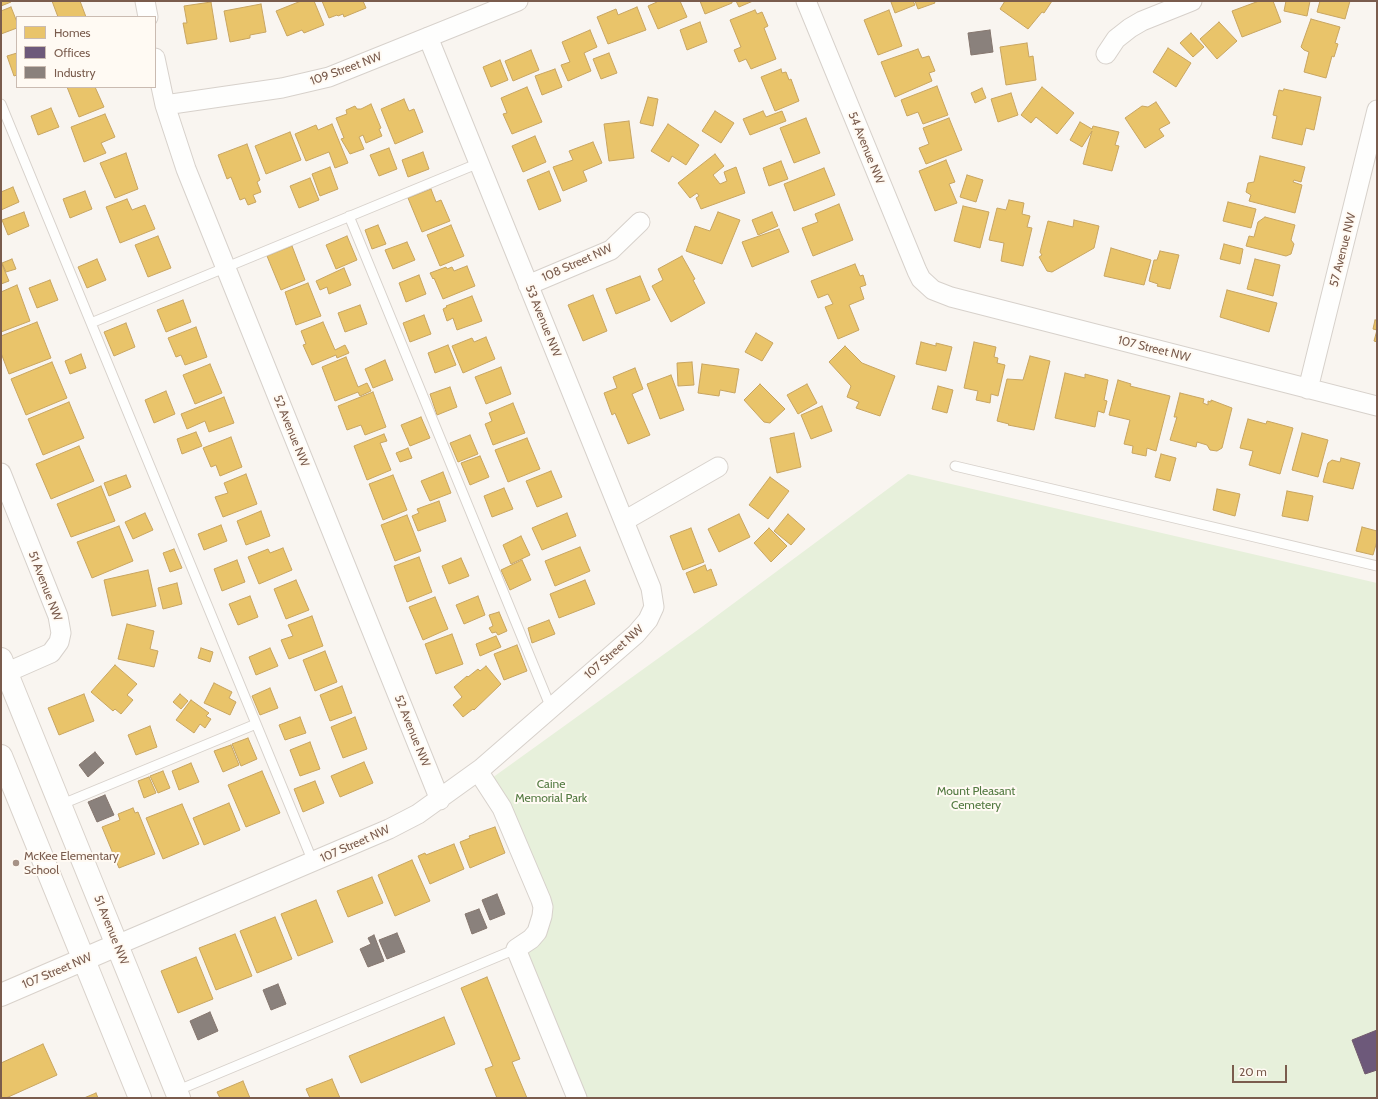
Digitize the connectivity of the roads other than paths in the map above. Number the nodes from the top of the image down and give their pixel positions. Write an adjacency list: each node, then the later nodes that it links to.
1 (145, 1): 5 (street)
2 (518, 1): 6 (street, 109 Street NW)
3 (806, 1): 17 (street, 54 Avenue NW)
4 (1192, 1): 7 (street)
5 (148, 16)
6 (428, 37): 10 (street, 109 Street NW); 12 (street, 53 Avenue NW)
7 (1106, 54)
8 (156, 63): 10 (street, 52 Avenue NW)
9 (1, 104): 18 (lane)
10 (165, 105): 15 (street, 52 Avenue NW)
11 (1377, 110): 19 (street, 57 Avenue NW)
12 (479, 163): 13 (lane); 16 (street, 53 Avenue NW)
13 (349, 216): 15 (lane); 28 (lane)
14 (640, 222): 16 (street, 108 Street NW)
15 (224, 268): 18 (lane); 32 (street, 52 Avenue NW)
16 (528, 285): 24 (street, 53 Avenue NW)
17 (933, 290): 19 (street, 107 Street NW)
18 (91, 323): 29 (lane)
19 (1308, 389): 20 (street, 107 Street NW)
20 (1377, 406)
21 (955, 466): 25 (lane)
22 (718, 467): 24 (street)
23 (1, 473): 27 (street, 51 Avenue NW)
24 (624, 521): 26 (street, 53 Avenue NW)
25 (1377, 566)
26 (654, 607): 28 (street, 107 Street NW)
27 (3, 669): 33 (main road, 51 Avenue NW)
28 (551, 708): 31 (street, 107 Street NW)
29 (256, 724): 33 (lane); 34 (lane)
30 (1, 756): 37 (main road)
31 (478, 771): 32 (street, 107 Street NW); 36 (street)
32 (440, 800): 34 (street, 107 Street NW)
33 (60, 804): 35 (main road, 51 Avenue NW)
34 (313, 862): 35 (street, 107 Street NW)
35 (117, 945): 37 (main road, 107 Street NW); 39 (main road, 51 Avenue NW)
36 (516, 949): 39 (lane); 41 (street)
37 (84, 959): 38 (main road, 107 Street NW); 40 (main road)
38 (1, 995)
39 (177, 1094)
40 (140, 1098)
41 (577, 1098)

